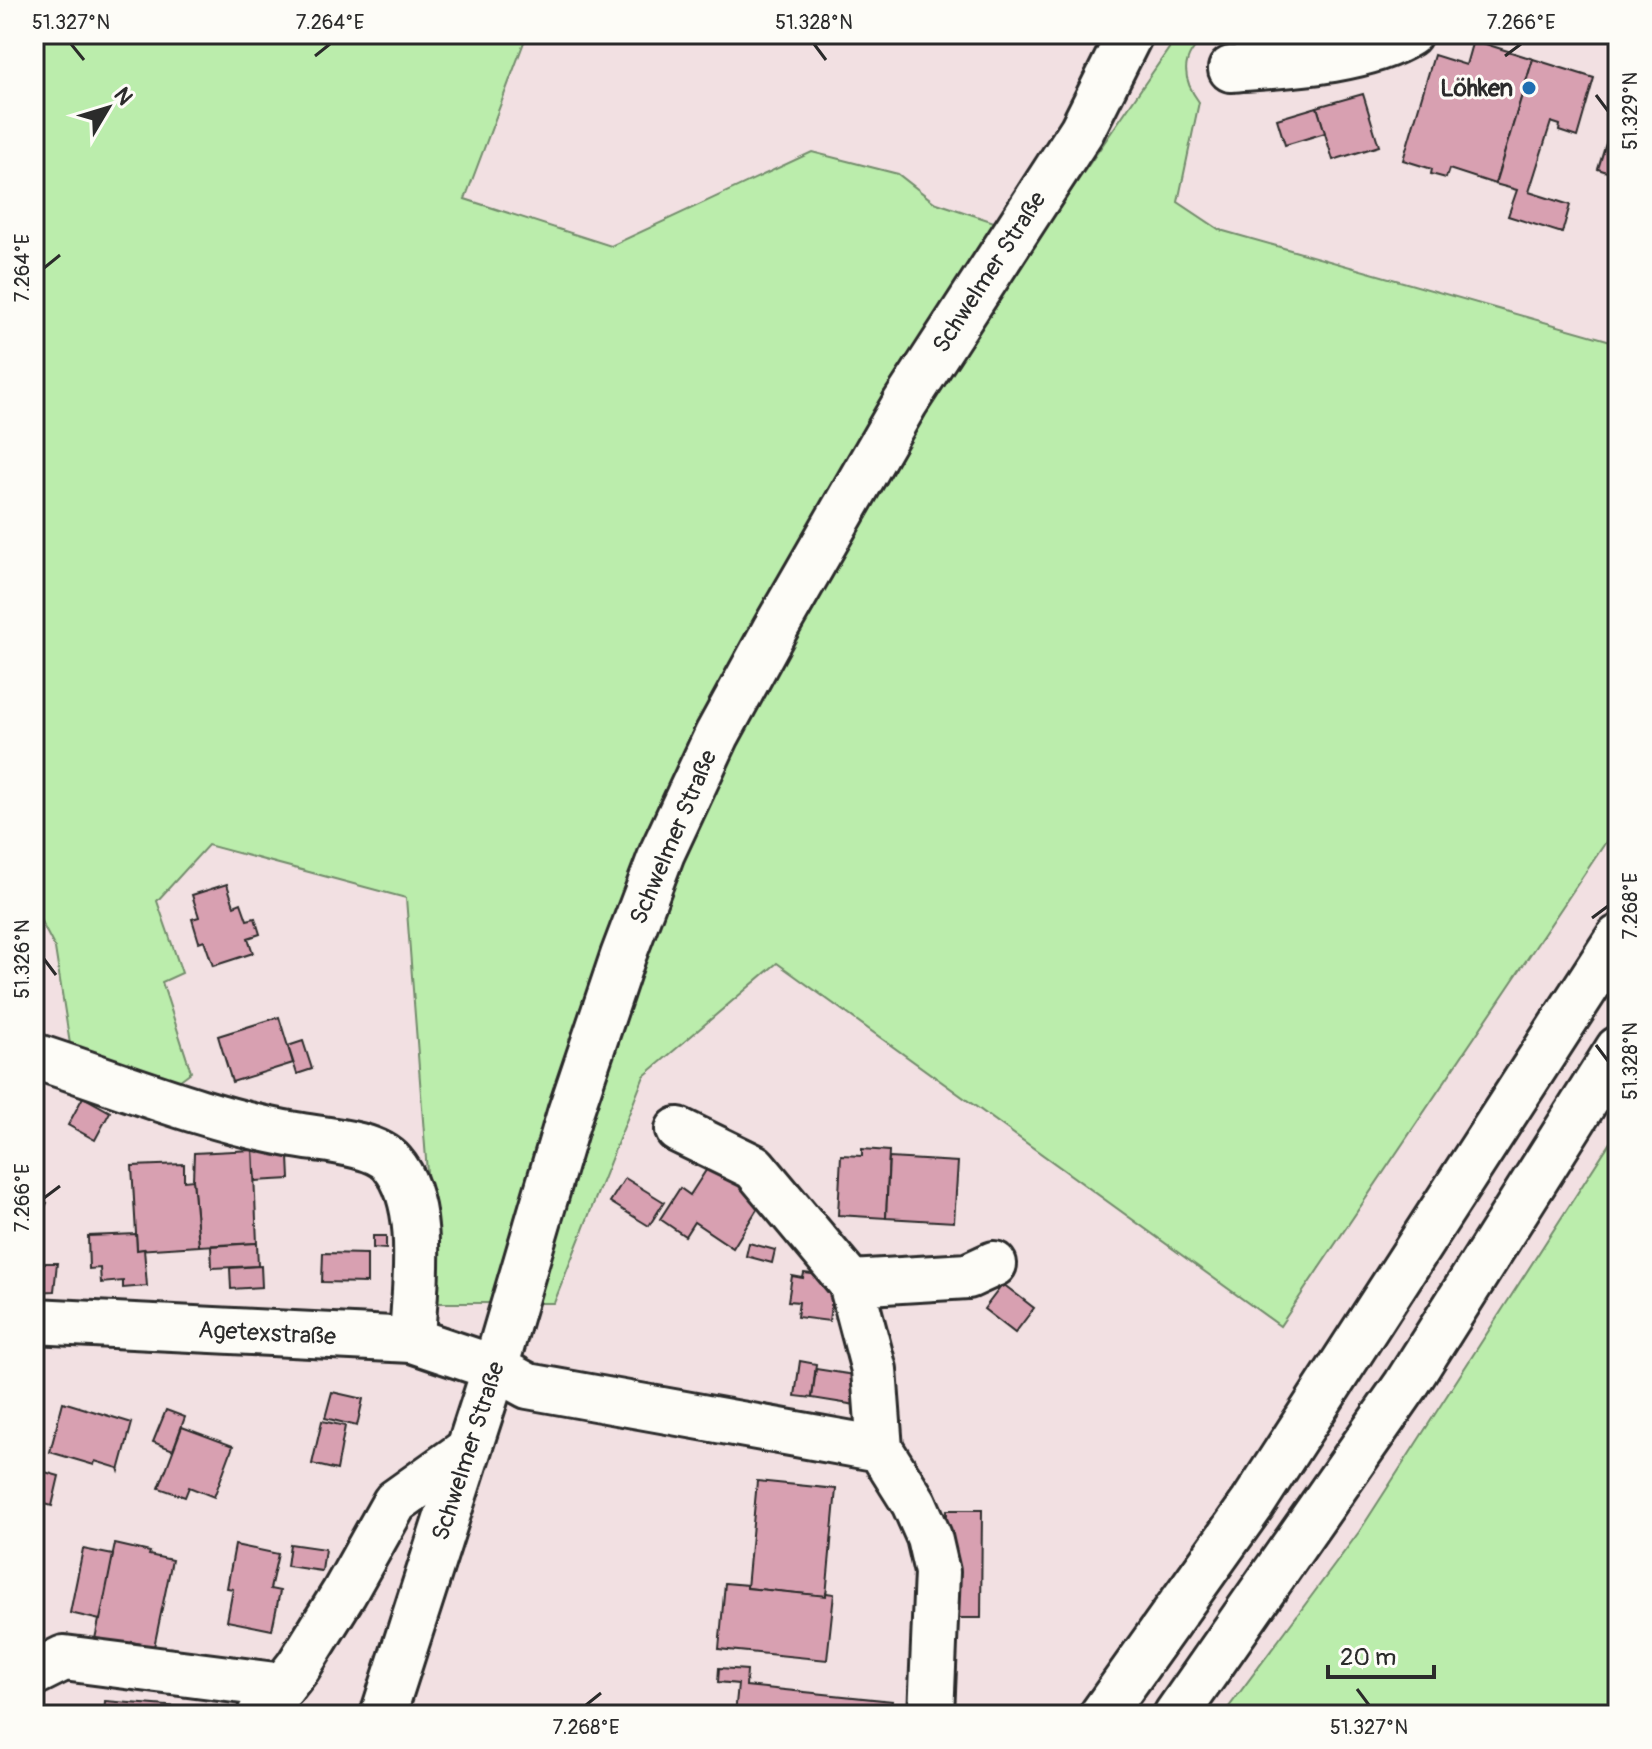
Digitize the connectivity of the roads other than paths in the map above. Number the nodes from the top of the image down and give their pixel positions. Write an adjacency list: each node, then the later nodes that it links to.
1 (1130, 34): 12 (main road, Schwelmer Straße)
2 (1409, 34): 3 (main road)
3 (1231, 69)
4 (1618, 938): 19 (main road)
5 (1618, 1049): 20 (main road)
6 (34, 1056): 11 (main road)
7 (678, 1130): 9 (main road)
8 (994, 1264): 9 (main road)
9 (851, 1283): 13 (main road)
10 (34, 1321): 11 (main road, Agetexstraße)
11 (412, 1340): 12 (main road, Agetexstraße)
12 (495, 1368): 13 (main road, Agetexstraße); 14 (main road, Schwelmer Straße)
13 (880, 1449): 18 (main road)
14 (468, 1450): 16 (main road); 17 (main road, Schwelmer Straße)
15 (34, 1673): 16 (main road)
16 (272, 1700)
17 (383, 1715)
18 (931, 1715)
19 (1102, 1715)
20 (1176, 1715)

